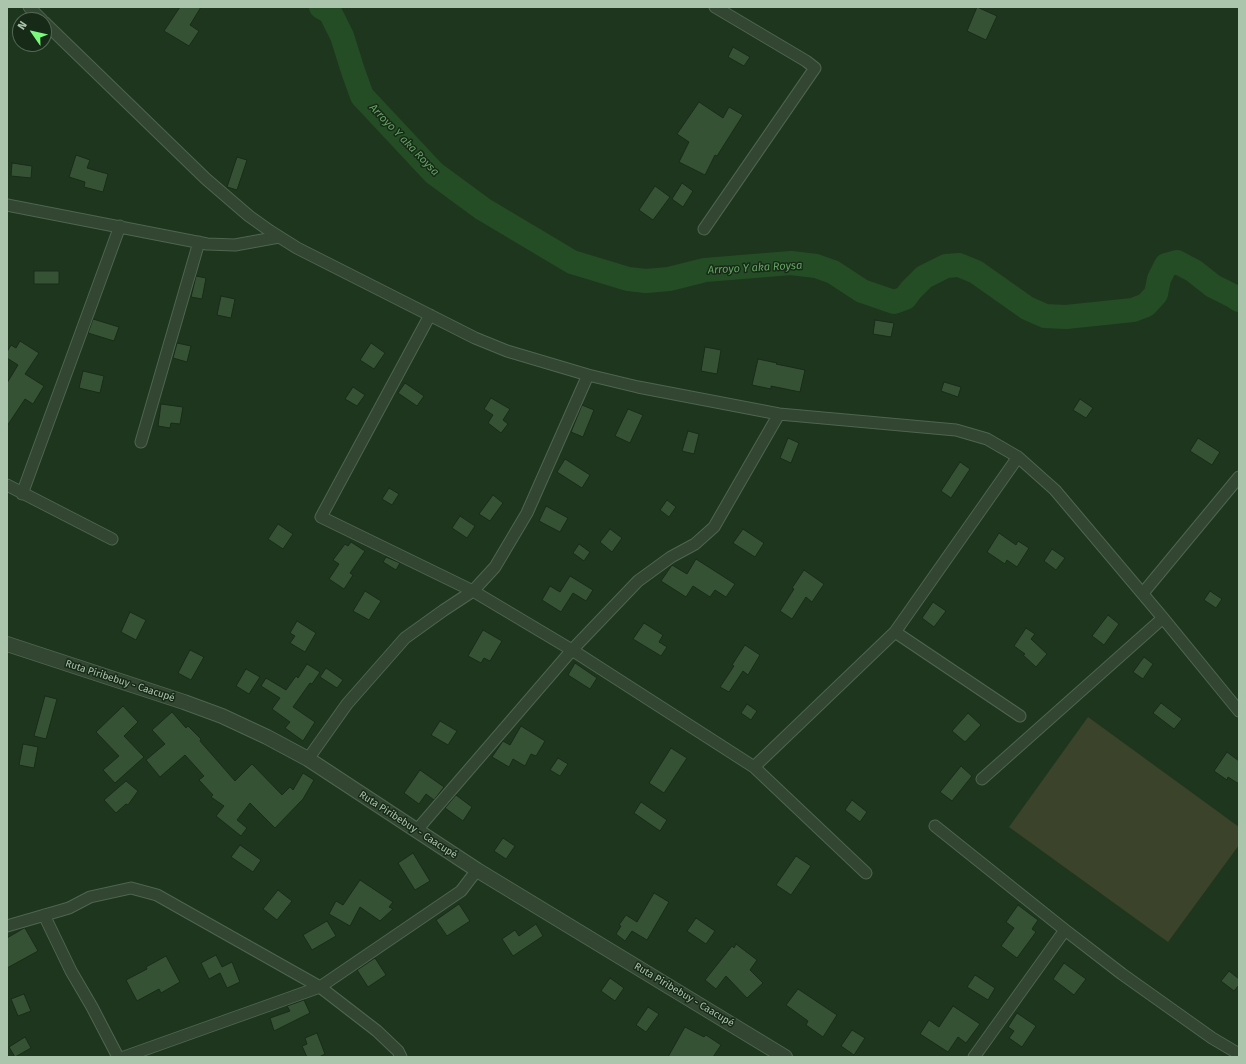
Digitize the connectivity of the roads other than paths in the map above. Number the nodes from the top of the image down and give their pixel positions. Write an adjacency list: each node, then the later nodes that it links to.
1 (714, 7): 5 (street)
2 (52, 30): 6 (street)
3 (7, 205): 4 (street)
4 (120, 226): 7 (street); 15 (street)
5 (704, 229)
6 (279, 237): 7 (street); 8 (street)
7 (199, 242): 11 (street)
8 (430, 315): 9 (street); 17 (street)
9 (588, 375): 10 (street); 17 (street)
10 (779, 414): 12 (street); 22 (street)
11 (140, 442)
12 (1018, 457): 18 (street); 20 (street)
13 (1239, 477): 18 (street)
14 (7, 485): 15 (street)
15 (22, 494): 16 (street)
16 (112, 539)
17 (473, 591): 22 (street); 25 (street)
18 (1143, 593): 19 (street)
19 (1164, 618): 23 (street); 27 (street)
20 (895, 632): 24 (street); 26 (street)
21 (7, 644): 25 (street, Ruta Piribebuy - Caacupé)
22 (572, 650): 26 (street); 29 (street)
23 (1239, 711)
24 (1020, 716)
25 (308, 759): 29 (street, Ruta Piribebuy - Caacupé)
26 (754, 767): 31 (street)
27 (982, 779)
28 (935, 826): 34 (street)
29 (416, 831): 30 (street, Ruta Piribebuy - Caacupé)
30 (477, 870): 35 (street); 40 (street, Ruta Piribebuy - Caacupé)
31 (866, 873)
32 (44, 915): 33 (street); 35 (street); 37 (street)
33 (7, 926)
34 (1065, 930): 36 (street); 41 (street)
35 (320, 987): 38 (street); 39 (street)
36 (1239, 1054)
37 (118, 1057)
38 (124, 1057)
39 (401, 1057)
40 (785, 1057)
41 (974, 1057)

